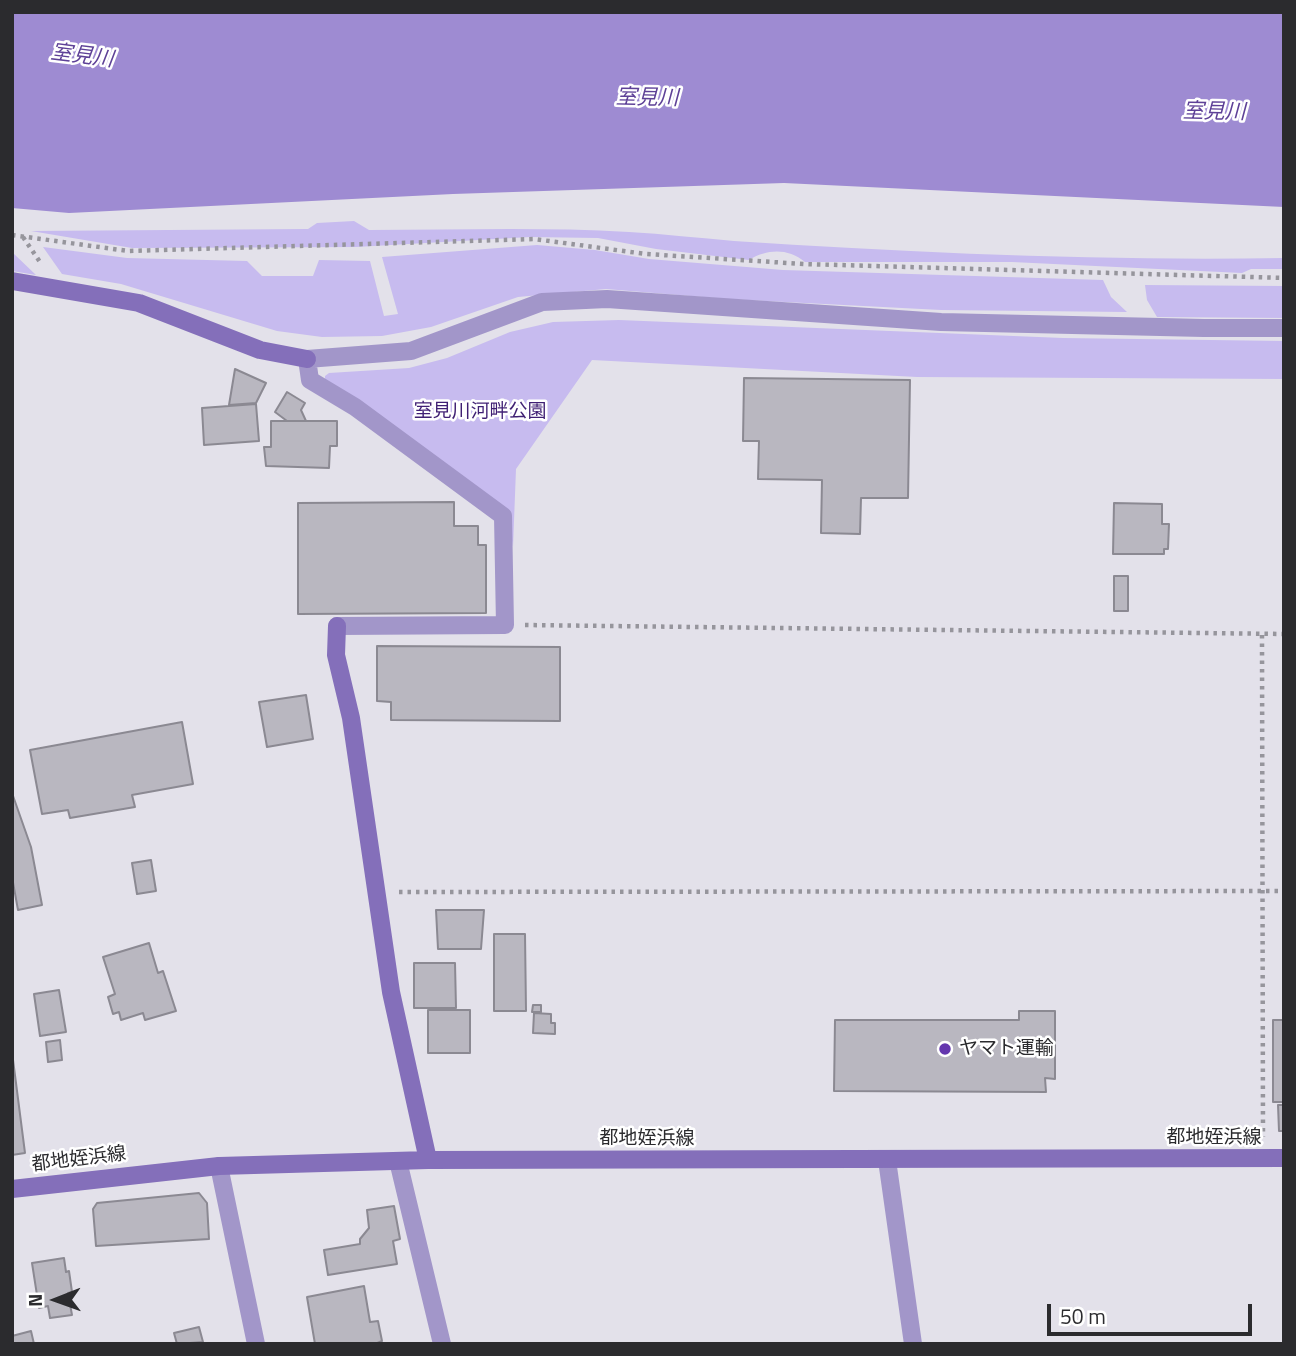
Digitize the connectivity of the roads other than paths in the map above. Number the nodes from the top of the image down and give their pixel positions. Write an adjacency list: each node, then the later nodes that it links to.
1 (12, 281): 3 (main road)
2 (1284, 328): 3 (street)
3 (307, 359): 4 (street)
4 (337, 626): 6 (main road)
5 (1284, 1158): 7 (main road, 都地姪浜線)
6 (428, 1160): 7 (main road, 都地姪浜線); 8 (main road, 都地姪浜線)
7 (887, 1160): 13 (street)
8 (398, 1161): 9 (main road, 都地姪浜線); 12 (street)
9 (219, 1166): 10 (main road, 都地姪浜線); 11 (street)
10 (12, 1189)
11 (256, 1344)
12 (442, 1344)
13 (913, 1344)

